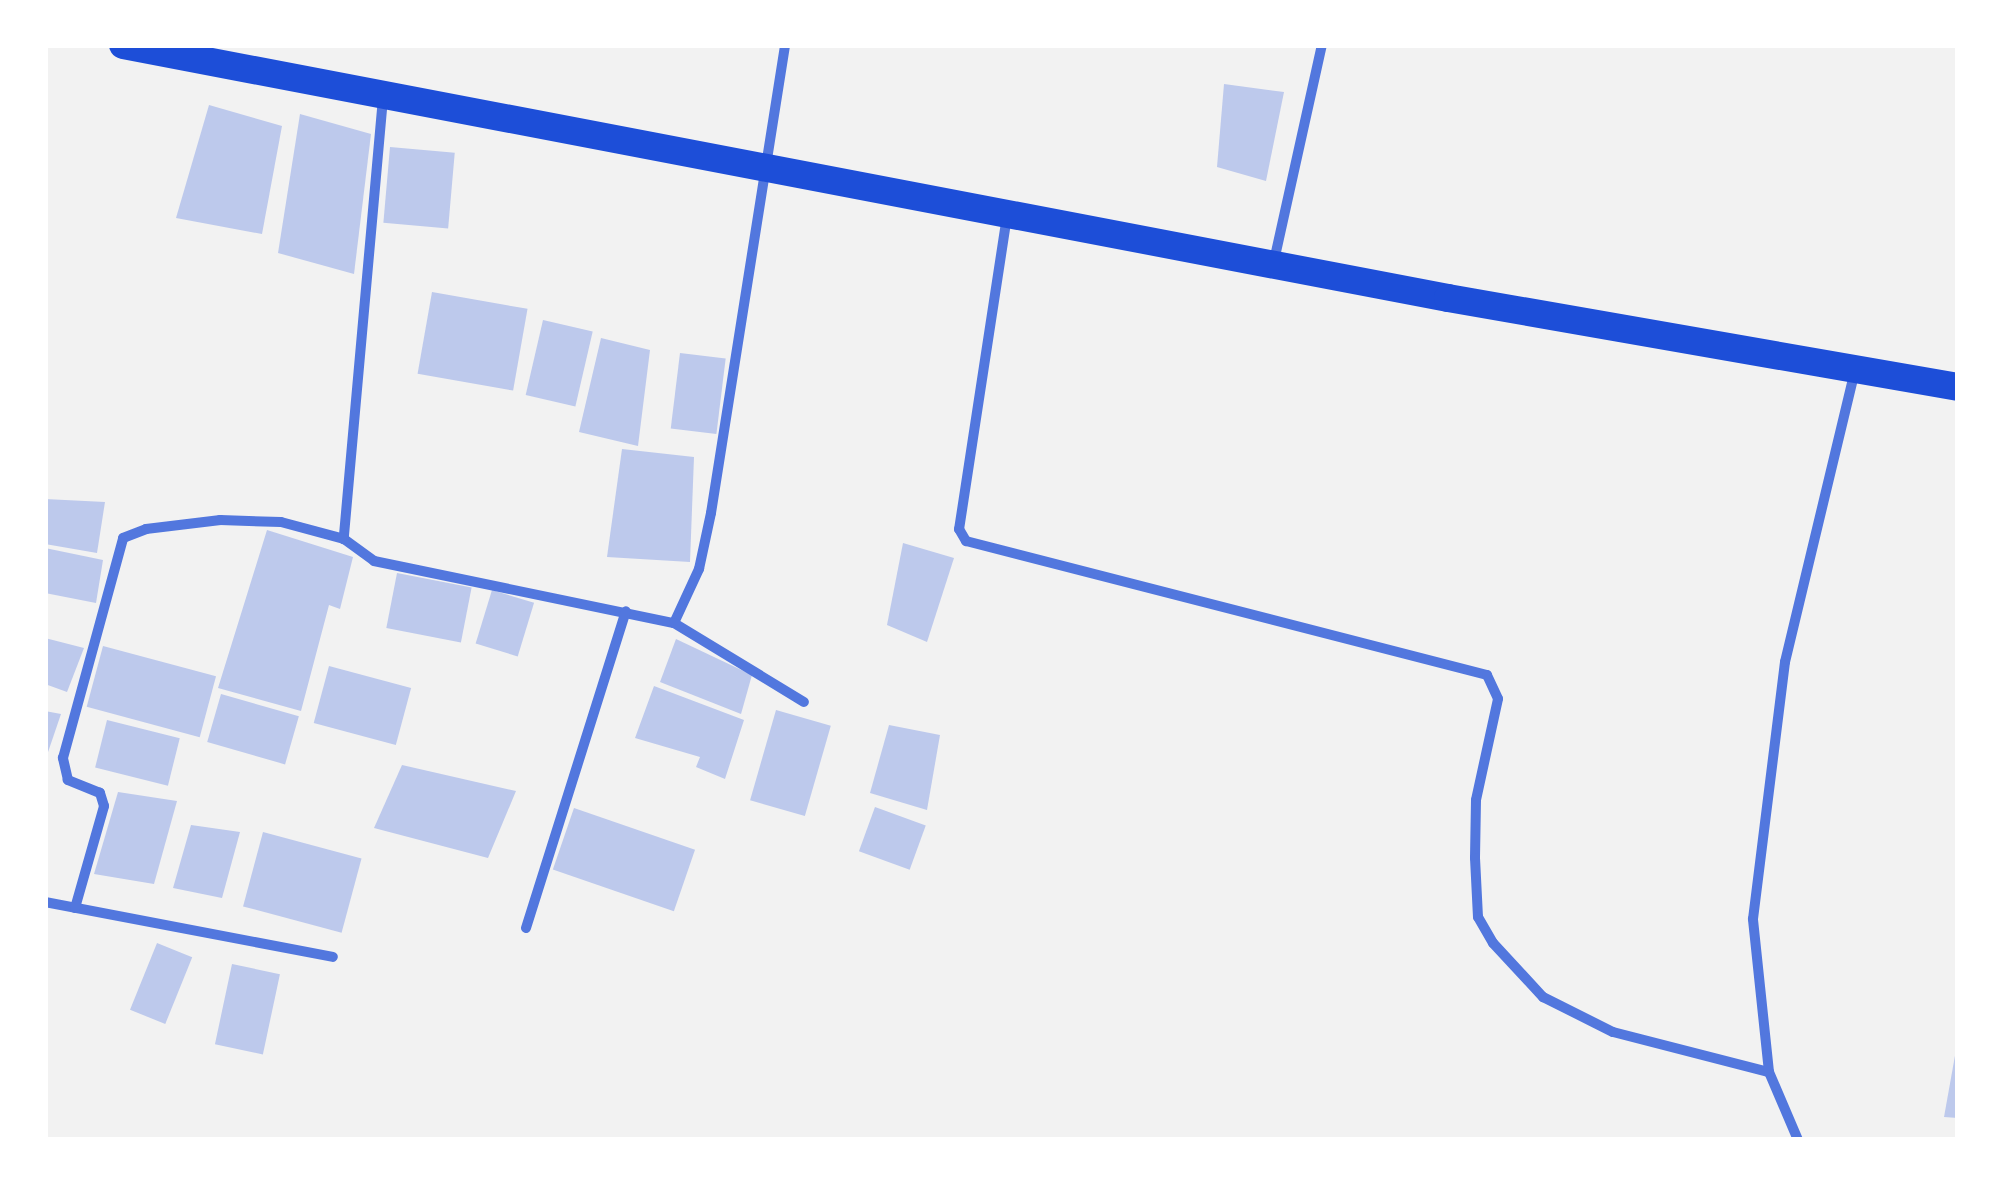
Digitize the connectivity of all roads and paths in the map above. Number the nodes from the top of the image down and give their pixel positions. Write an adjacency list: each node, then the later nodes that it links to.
1 (123, 45): 4 (highway)
2 (785, 45): 5 (street)
3 (1322, 45): 7 (street)
4 (383, 94): 5 (highway); 10 (street)
5 (762, 164): 6 (highway); 12 (street)
6 (1008, 210): 7 (highway); 18 (street)
7 (1274, 262): 8 (highway)
8 (1855, 370): 9 (highway); 18 (street)
9 (1958, 387)
10 (344, 539): 11 (street); 15 (street)
11 (626, 611): 12 (street); 16 (street)
12 (674, 624): 13 (street)
13 (804, 702)
14 (45, 902): 15 (street)
15 (75, 908): 17 (street)
16 (526, 928)
17 (333, 957)
18 (1769, 1072): 19 (street)
19 (1798, 1140)

